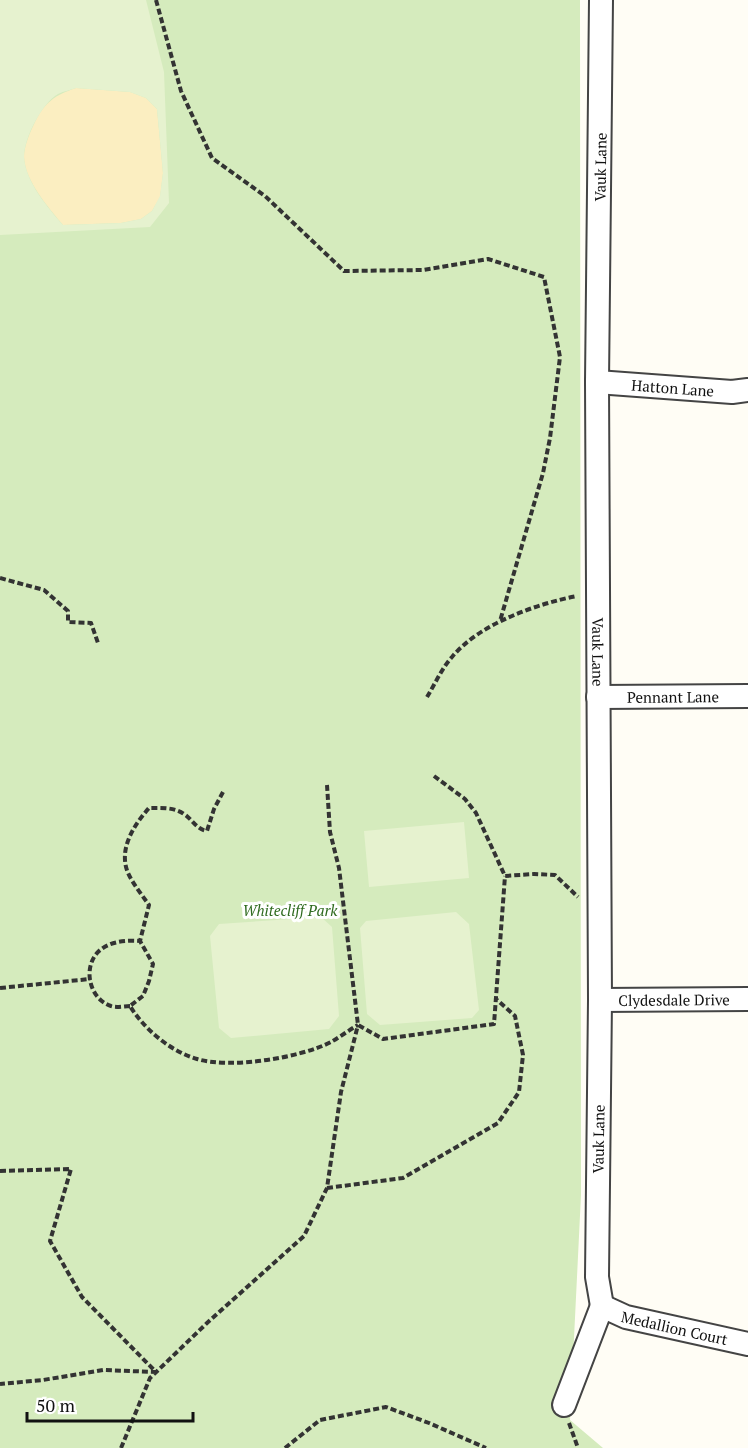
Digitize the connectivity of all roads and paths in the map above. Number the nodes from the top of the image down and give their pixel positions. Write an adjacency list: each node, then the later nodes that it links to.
1 (156, 0): 7 (path)
2 (601, 0): 3 (street, Vauk Lane)
3 (597, 382): 4 (street, Hatton Lane); 6 (street, Vauk Lane)
4 (748, 390)
5 (0, 578): 8 (path)
6 (597, 592): 7 (path); 11 (street, Vauk Lane)
7 (500, 621): 10 (path)
8 (98, 643)
9 (748, 696): 11 (street, Pennant Lane)
10 (427, 697)
11 (598, 697): 16 (street, Vauk Lane)
12 (434, 776): 15 (path)
13 (327, 784): 24 (path)
14 (223, 792): 17 (path)
15 (505, 876): 16 (path); 20 (path)
16 (599, 903): 22 (street, Vauk Lane)
17 (140, 941): 18 (path); 23 (path)
18 (90, 979): 19 (path); 23 (path)
19 (0, 988)
20 (496, 999): 24 (path); 26 (path)
21 (748, 999): 22 (street, Clydesdale Drive)
22 (600, 1000): 27 (street, Vauk Lane)
23 (130, 1006): 24 (path)
24 (358, 1025): 26 (path)
25 (0, 1171): 29 (path)
26 (327, 1188): 29 (path)
27 (602, 1306): 28 (street, Medallion Court); 31 (street)
28 (748, 1344)
29 (156, 1372): 30 (path); 32 (path)
30 (0, 1384)
31 (564, 1405)
32 (121, 1448)
33 (285, 1448): 34 (path)
34 (486, 1448)

